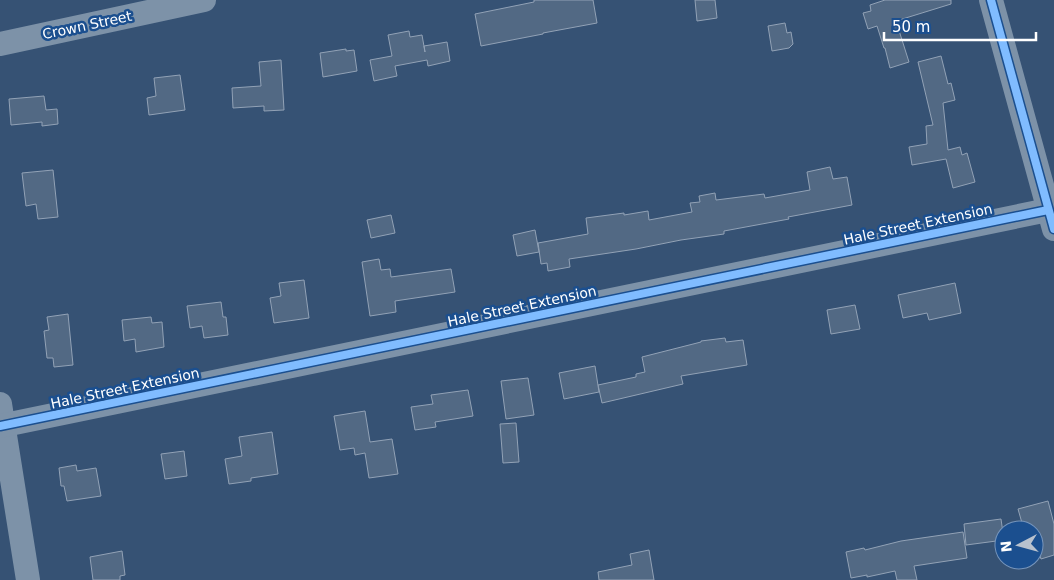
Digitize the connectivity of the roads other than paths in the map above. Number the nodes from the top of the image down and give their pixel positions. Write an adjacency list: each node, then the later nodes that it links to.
1 (204, 0): 3 (street, Crown Street)
2 (991, 0): 4 (street)
3 (0, 44)
4 (1051, 219): 5 (street, Hale Street Extension)
5 (1, 419): 6 (street)
6 (28, 580)

